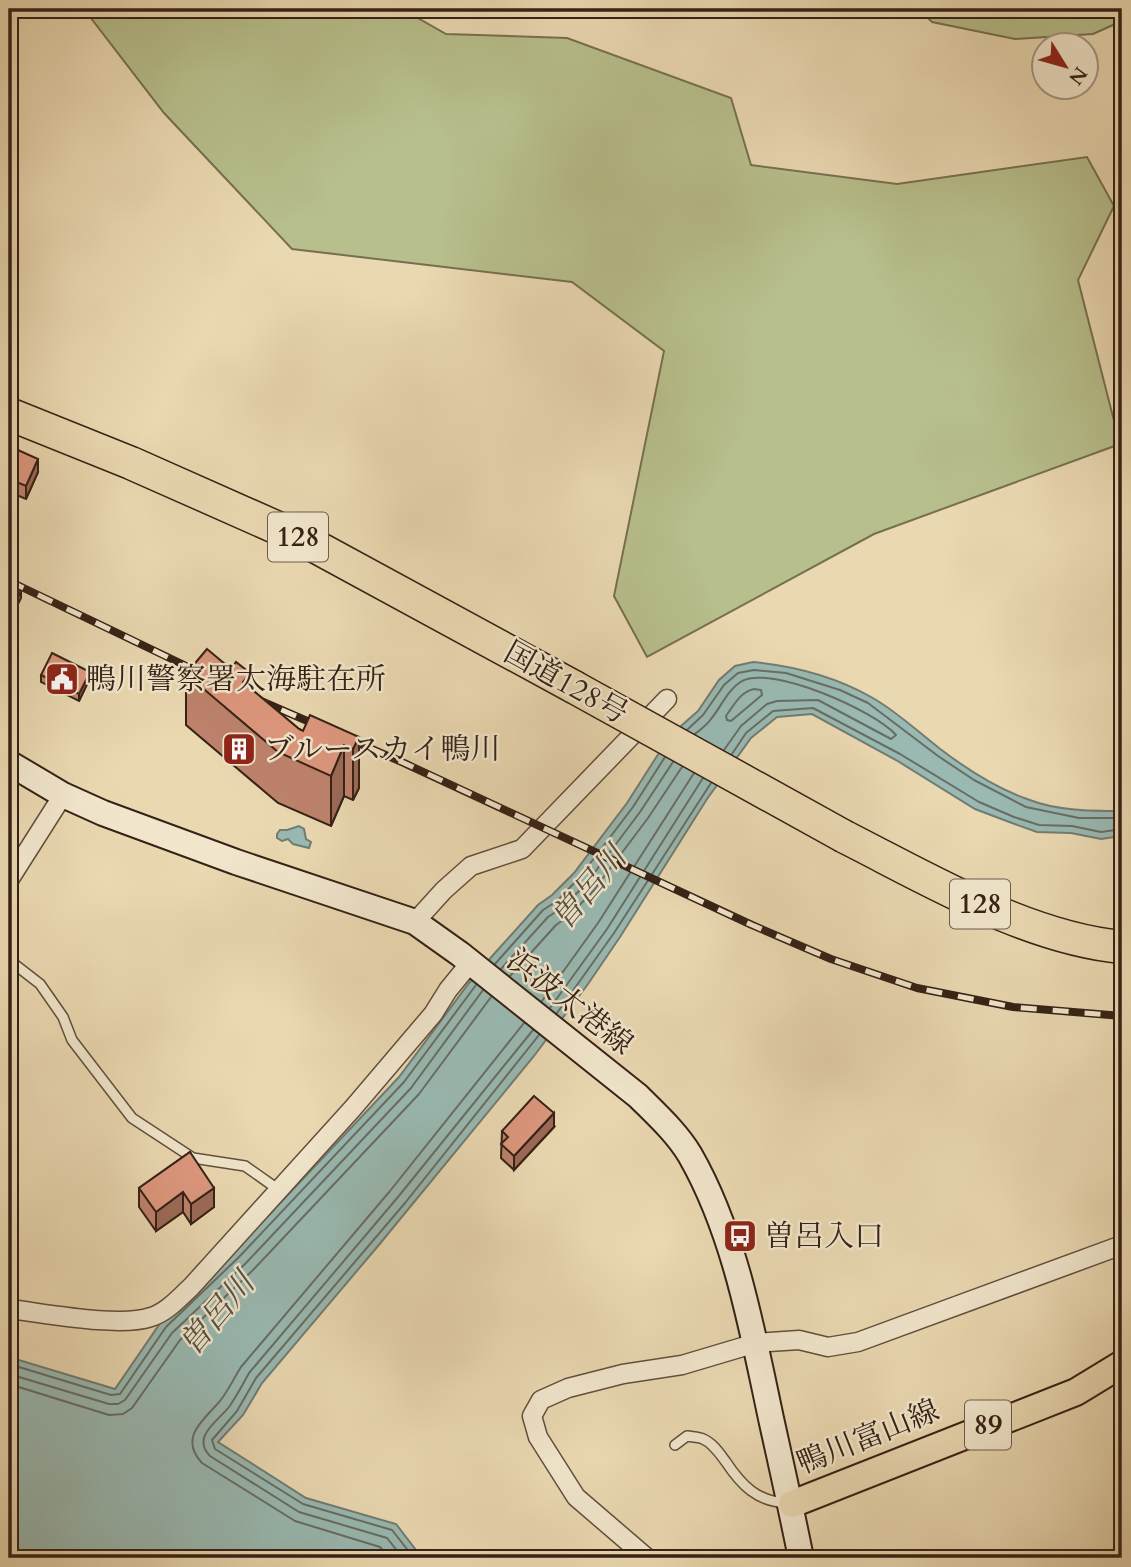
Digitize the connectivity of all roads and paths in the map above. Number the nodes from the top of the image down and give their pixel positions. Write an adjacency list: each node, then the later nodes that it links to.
1 (9, 414): 7 (highway, 国道128号 / 128, bridge)
2 (667, 699): 6 (street)
3 (9, 763): 4 (main road, 浜波太港線)
4 (63, 794): 5 (street); 6 (main road, 浜波太港線)
5 (9, 880)
6 (415, 922): 9 (main road, 浜波太港線)
7 (1122, 947)
8 (9, 960): 10 (lane)
9 (474, 966): 10 (street); 13 (main road, 浜波太港線)
10 (279, 1190): 12 (street)
11 (1122, 1245): 13 (street)
12 (9, 1309)
13 (756, 1343): 16 (main road, 浜波太港線); 17 (street)
14 (1122, 1364): 16 (main road, 鴨川富山線 / 89)
15 (675, 1445): 16 (lane)
16 (792, 1504): 18 (main road, 浜波太港線)
17 (647, 1558)
18 (801, 1558)

